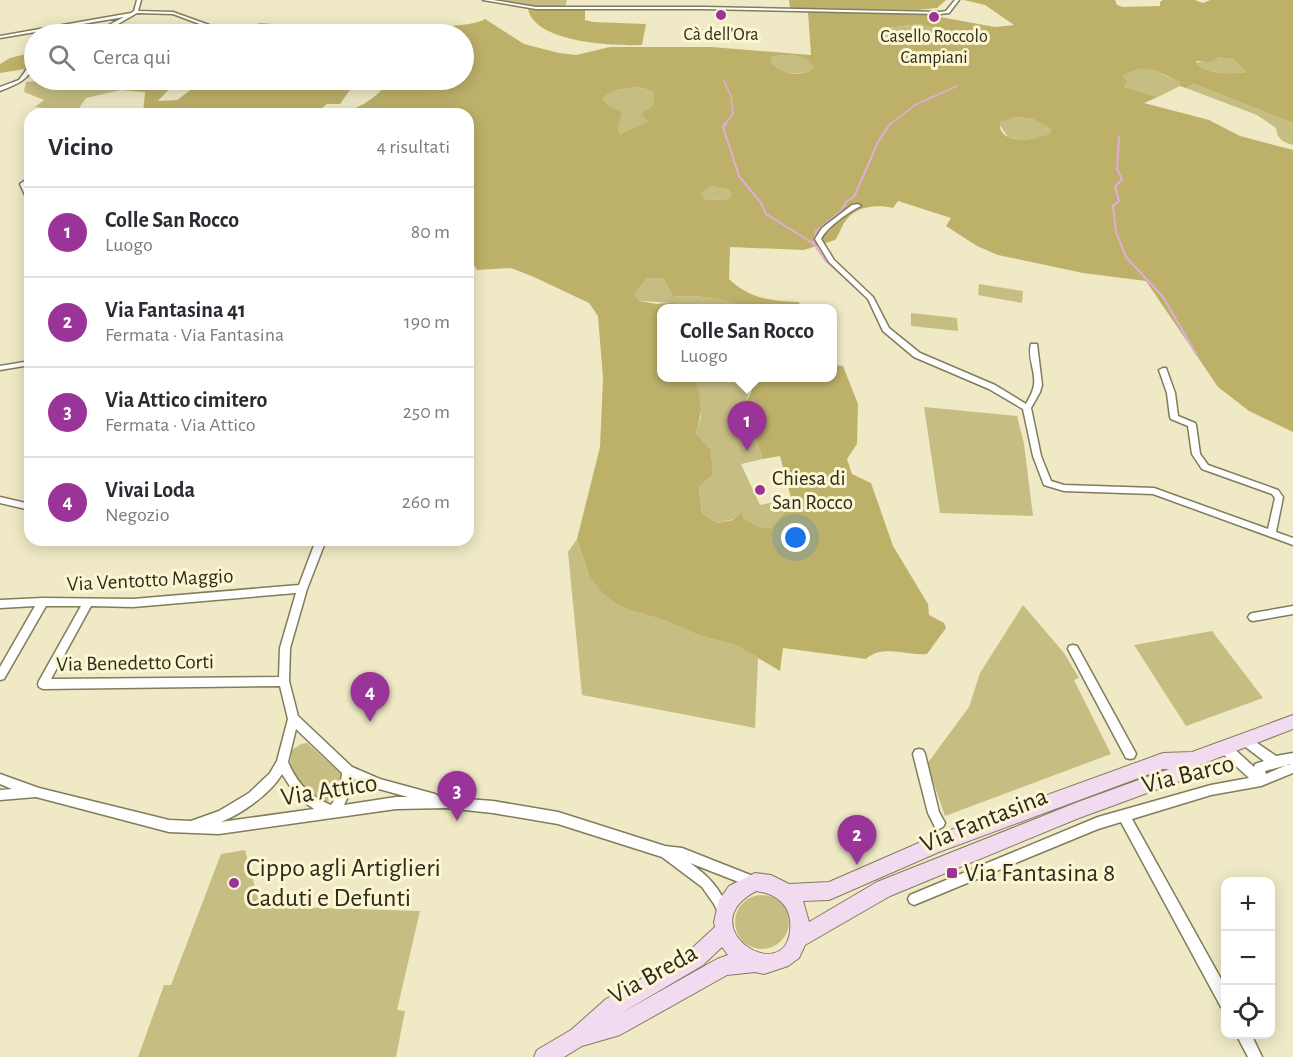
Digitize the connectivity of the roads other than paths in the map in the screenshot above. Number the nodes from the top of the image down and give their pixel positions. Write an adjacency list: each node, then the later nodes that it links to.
1 (139, 0): 4 (street)
2 (485, 0): 3 (street)
3 (957, 0)
4 (134, 13): 5 (street); 6 (street); 7 (street)
5 (73, 24)
6 (115, 24)
7 (204, 24)
8 (24, 33): 9 (street)
9 (0, 37)
10 (24, 77): 11 (street)
11 (0, 89)
12 (856, 206): 17 (street)
13 (1034, 346): 17 (street)
14 (24, 364): 15 (street)
15 (0, 368)
16 (1163, 370): 20 (street)
17 (1027, 408): 20 (street)
18 (0, 500): 19 (street)
19 (24, 506)
20 (1271, 534): 21 (street)
21 (1293, 542)
22 (319, 546): 23 (street)
23 (302, 589): 25 (street, Via Ventotto Maggio); 31 (street)
24 (43, 602): 25 (street, Via Ventotto Maggio); 26 (street, Via Ventotto Maggio); 30 (street)
25 (88, 603): 31 (street, Via Benedetto Corti)
26 (0, 604)
27 (1293, 610): 28 (street)
28 (1253, 617)
29 (1073, 649): 37 (street)
30 (0, 676)
31 (284, 681): 32 (street)
32 (293, 719): 40 (street); 43 (street)
33 (1293, 722): 34 (street, Via Fantasina)
34 (1247, 741): 35 (street, Via Fantasina); 41 (street)
35 (1226, 749): 39 (street, Via Fantasina); 45 (street)
36 (919, 754): 51 (street)
37 (1130, 754)
38 (1293, 758): 41 (street)
39 (1192, 760): 55 (street, Via Fantasina); 59 (street, Via Fantasina)
40 (282, 762): 49 (street); 52 (street)
41 (1274, 762): 45 (street)
42 (1293, 768): 45 (street)
43 (348, 771): 48 (street); 49 (street)
44 (0, 779): 46 (street, Via Attico)
45 (1261, 781): 50 (street, Via Barco)
46 (39, 793): 47 (street); 52 (street, Via Attico)
47 (0, 795)
48 (446, 802): 49 (street, Via Attico); 53 (street, Via Attico)
49 (333, 811): 52 (street, Via Attico)
50 (1124, 815): 56 (street); 61 (street, Via Barco)
51 (939, 824)
52 (188, 828)
53 (665, 852): 54 (street, Via Attico); 57 (street, Via Attico)
54 (755, 882): 55 (street); 57 (street)
55 (786, 893): 59 (street)
56 (914, 899)
57 (723, 912): 58 (street)
58 (724, 932): 60 (street); 62 (street, Via Breda)
59 (800, 938): 60 (street, Via Breda)
60 (754, 963): 62 (street, Via Breda)
61 (1221, 993)
62 (578, 1037): 64 (street, Via Breda)
63 (1245, 1039): 65 (street)
64 (544, 1057)
65 (1255, 1057)

